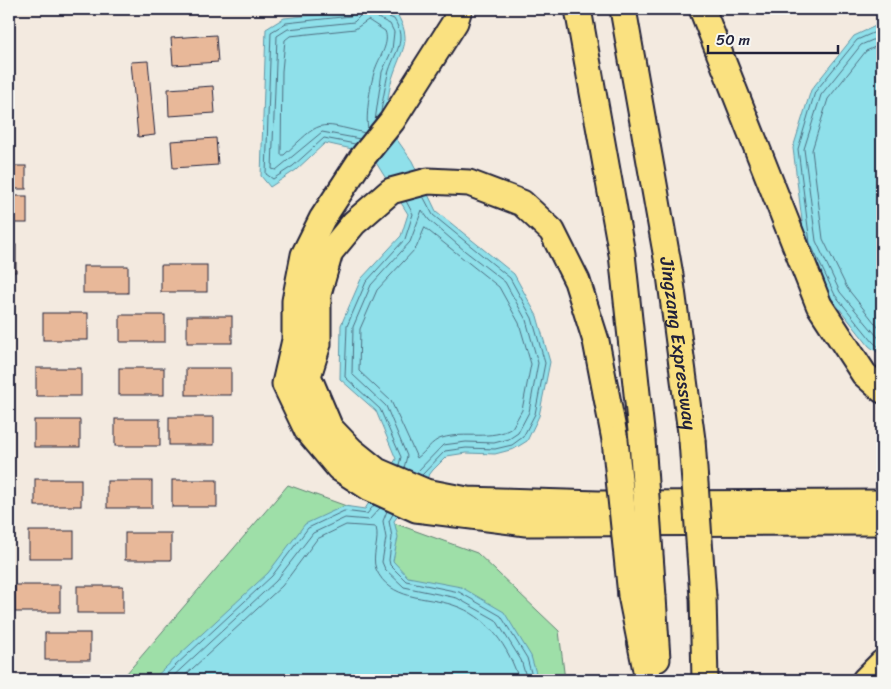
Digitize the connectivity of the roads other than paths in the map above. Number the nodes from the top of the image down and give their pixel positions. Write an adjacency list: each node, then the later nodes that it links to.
1 (702, 10): 5 (highway)
2 (624, 14): 14 (highway, Jingzang Expressway, bridge)
3 (457, 15): 6 (highway)
4 (579, 16): 10 (highway, bridge)
5 (882, 390)
6 (374, 479): 7 (highway); 10 (highway, bridge)
7 (421, 501): 8 (highway); 9 (highway)
8 (882, 503)
9 (882, 522)
10 (642, 596): 12 (highway); 13 (highway)
11 (882, 663): 15 (highway)
12 (648, 680)
13 (658, 680)
14 (705, 680)
15 (865, 680)

